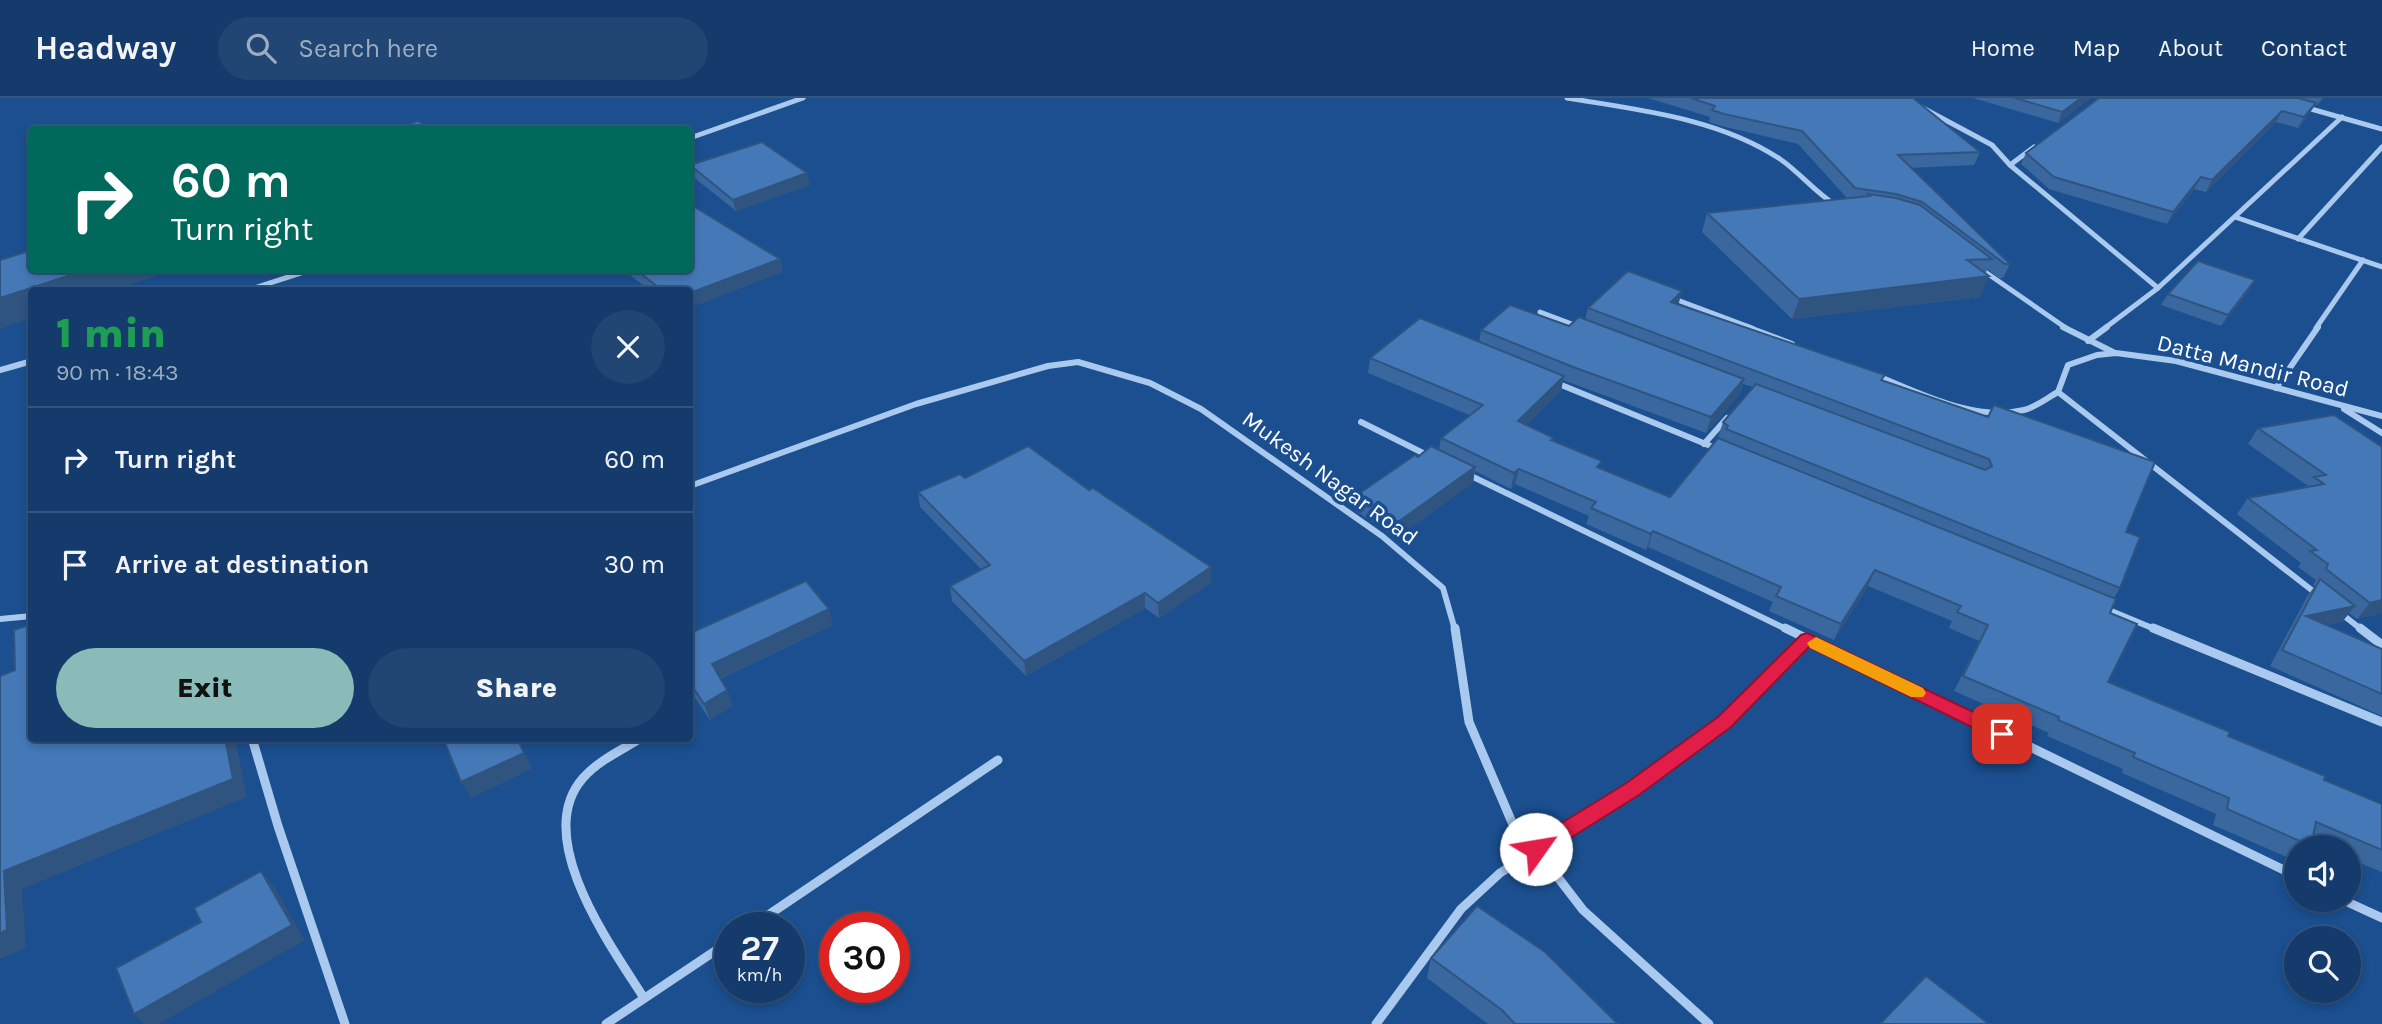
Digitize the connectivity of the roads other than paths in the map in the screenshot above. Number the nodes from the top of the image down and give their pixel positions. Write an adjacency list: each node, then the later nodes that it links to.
1 (803, 98): 7 (street)
2 (1567, 98): 11 (street)
3 (1910, 103): 10 (street)
4 (2296, 104): 5 (street)
5 (2342, 117): 6 (street); 12 (street)
6 (2382, 129)
7 (693, 137)
8 (2043, 140): 10 (street)
9 (2382, 147): 13 (street)
10 (2010, 165): 19 (street)
11 (1840, 206)
12 (2235, 217): 13 (street); 19 (street)
13 (2298, 239): 15 (street)
14 (1969, 260): 23 (street)
15 (2363, 260): 16 (street); 30 (street)
16 (2382, 267)
17 (301, 273): 18 (street)
18 (257, 287)
19 (2158, 288): 23 (street)
20 (1658, 293): 24 (street)
21 (1540, 312): 22 (street)
22 (1592, 332)
23 (2088, 341): 25 (street)
24 (1799, 346)
25 (2116, 353): 30 (street, Datta Mandir Road); 31 (street)
26 (28, 362): 27 (street)
27 (0, 370)
28 (1863, 370): 31 (street)
29 (1550, 380): 37 (street)
30 (2276, 388): 32 (street, Datta Mandir Road)
31 (2057, 392): 42 (street)
32 (2338, 404): 34 (street, Datta Mandir Road); 36 (street)
33 (1731, 413): 37 (street)
34 (2382, 416)
35 (1361, 422): 39 (street)
36 (2382, 433)
37 (1704, 444): 38 (street)
38 (1730, 454)
39 (1435, 458)
40 (1460, 470): 47 (street)
41 (693, 485): 53 (street, Mukesh Nagar Road)
42 (2322, 598)
43 (2101, 607): 49 (street)
44 (2333, 607): 48 (street)
45 (28, 616): 46 (street)
46 (0, 619)
47 (1807, 639): 53 (street); 54 (street)
48 (2382, 645)
49 (2382, 722)
50 (253, 742): 60 (street)
51 (635, 742): 59 (street)
52 (998, 760): 56 (street)
53 (1536, 849): 62 (street); 63 (street, Mukesh Nagar Road)
54 (2284, 870)
55 (2361, 908): 57 (street)
56 (774, 912)
57 (2382, 918)
58 (714, 952): 59 (street)
59 (644, 998): 61 (street)
60 (345, 1024)
61 (606, 1024)
62 (1376, 1024)
63 (1709, 1024)

